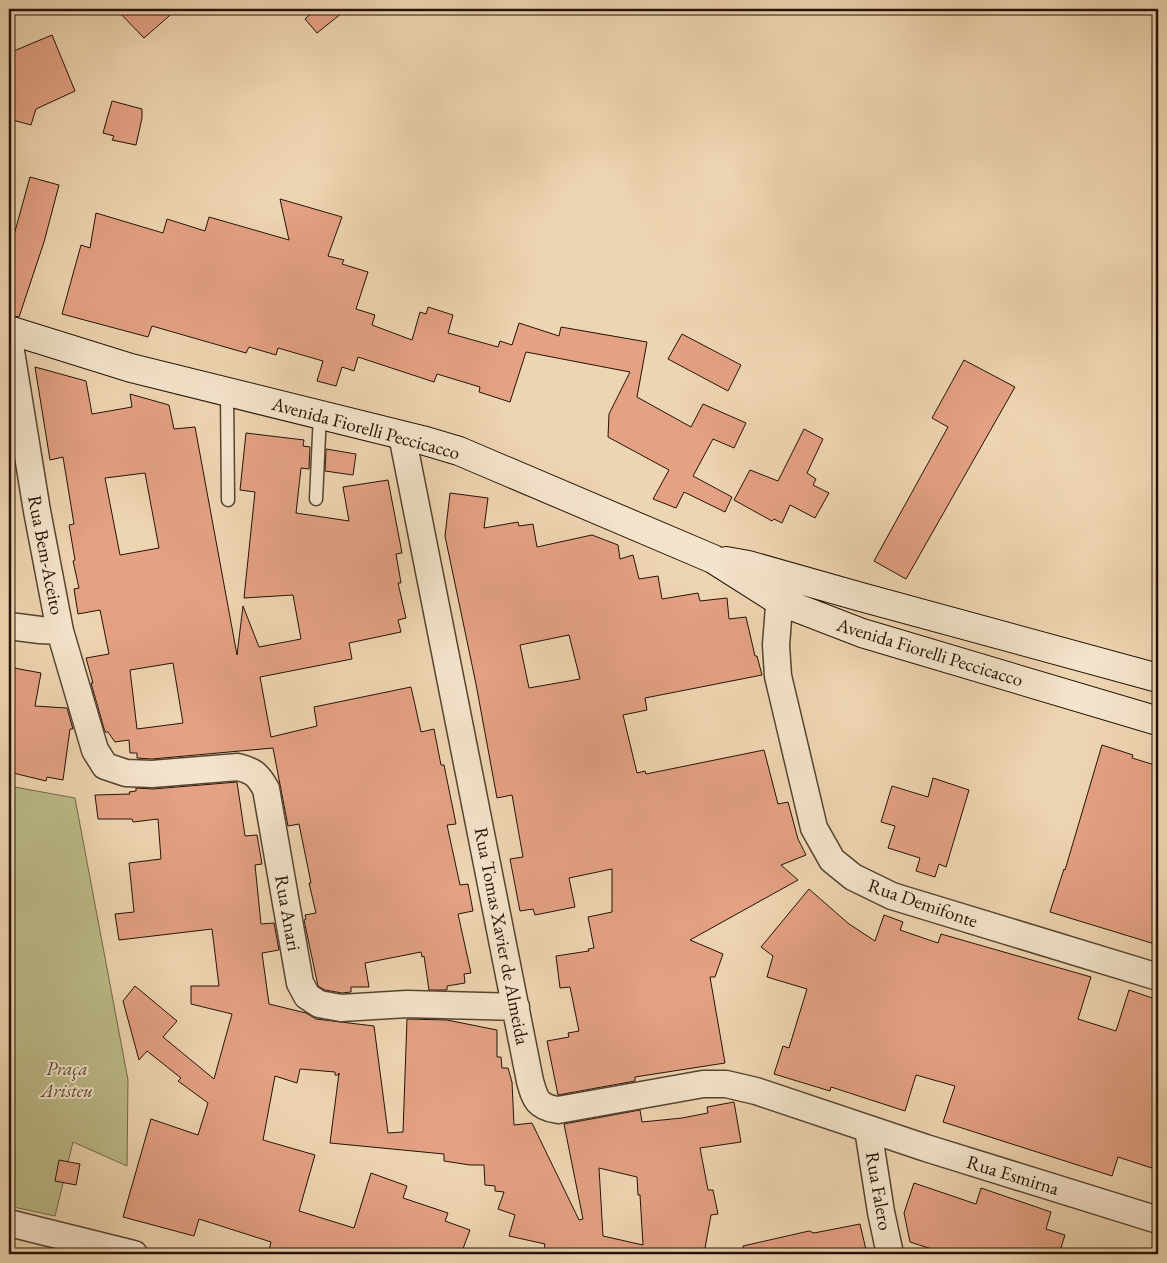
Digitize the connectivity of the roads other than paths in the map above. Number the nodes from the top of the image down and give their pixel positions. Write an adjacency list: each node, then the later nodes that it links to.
1 (9, 330): 3 (main road, Avenida Fiorelli Peccicacco)
2 (9, 339): 12 (street, Rua Bem-Aceito)
3 (226, 391): 4 (main road, Avenida Fiorelli Peccicacco); 7 (lane)
4 (320, 414): 5 (main road, Avenida Fiorelli Peccicacco); 6 (lane)
5 (402, 435): 8 (main road, Avenida Fiorelli Peccicacco); 17 (street, Rua Tomas Xavier de Almeida)
6 (316, 499)
7 (228, 500)
8 (713, 559): 9 (main road, Avenida Fiorelli Peccicacco); 10 (main road, Avenida Fiorelli Peccicacco)
9 (781, 574): 10 (street, Rua Demifonte); 13 (main road, Avenida Fiorelli Peccicacco)
10 (779, 601): 14 (main road, Avenida Fiorelli Peccicacco); 16 (street, Rua Demifonte)
11 (9, 626): 12 (street)
12 (60, 631): 15 (street, Rua Bem-Aceito)
13 (1158, 678)
14 (1158, 721)
15 (105, 766): 17 (street, Rua Anari)
16 (1158, 977)
17 (516, 1007): 18 (street, Rua Tomas Xavier de Almeida)
18 (868, 1129): 19 (street, Rua Esmirna); 22 (street, Rua Falero)
19 (1158, 1220)
20 (9, 1223): 21 (street)
21 (134, 1254)
22 (890, 1254)

